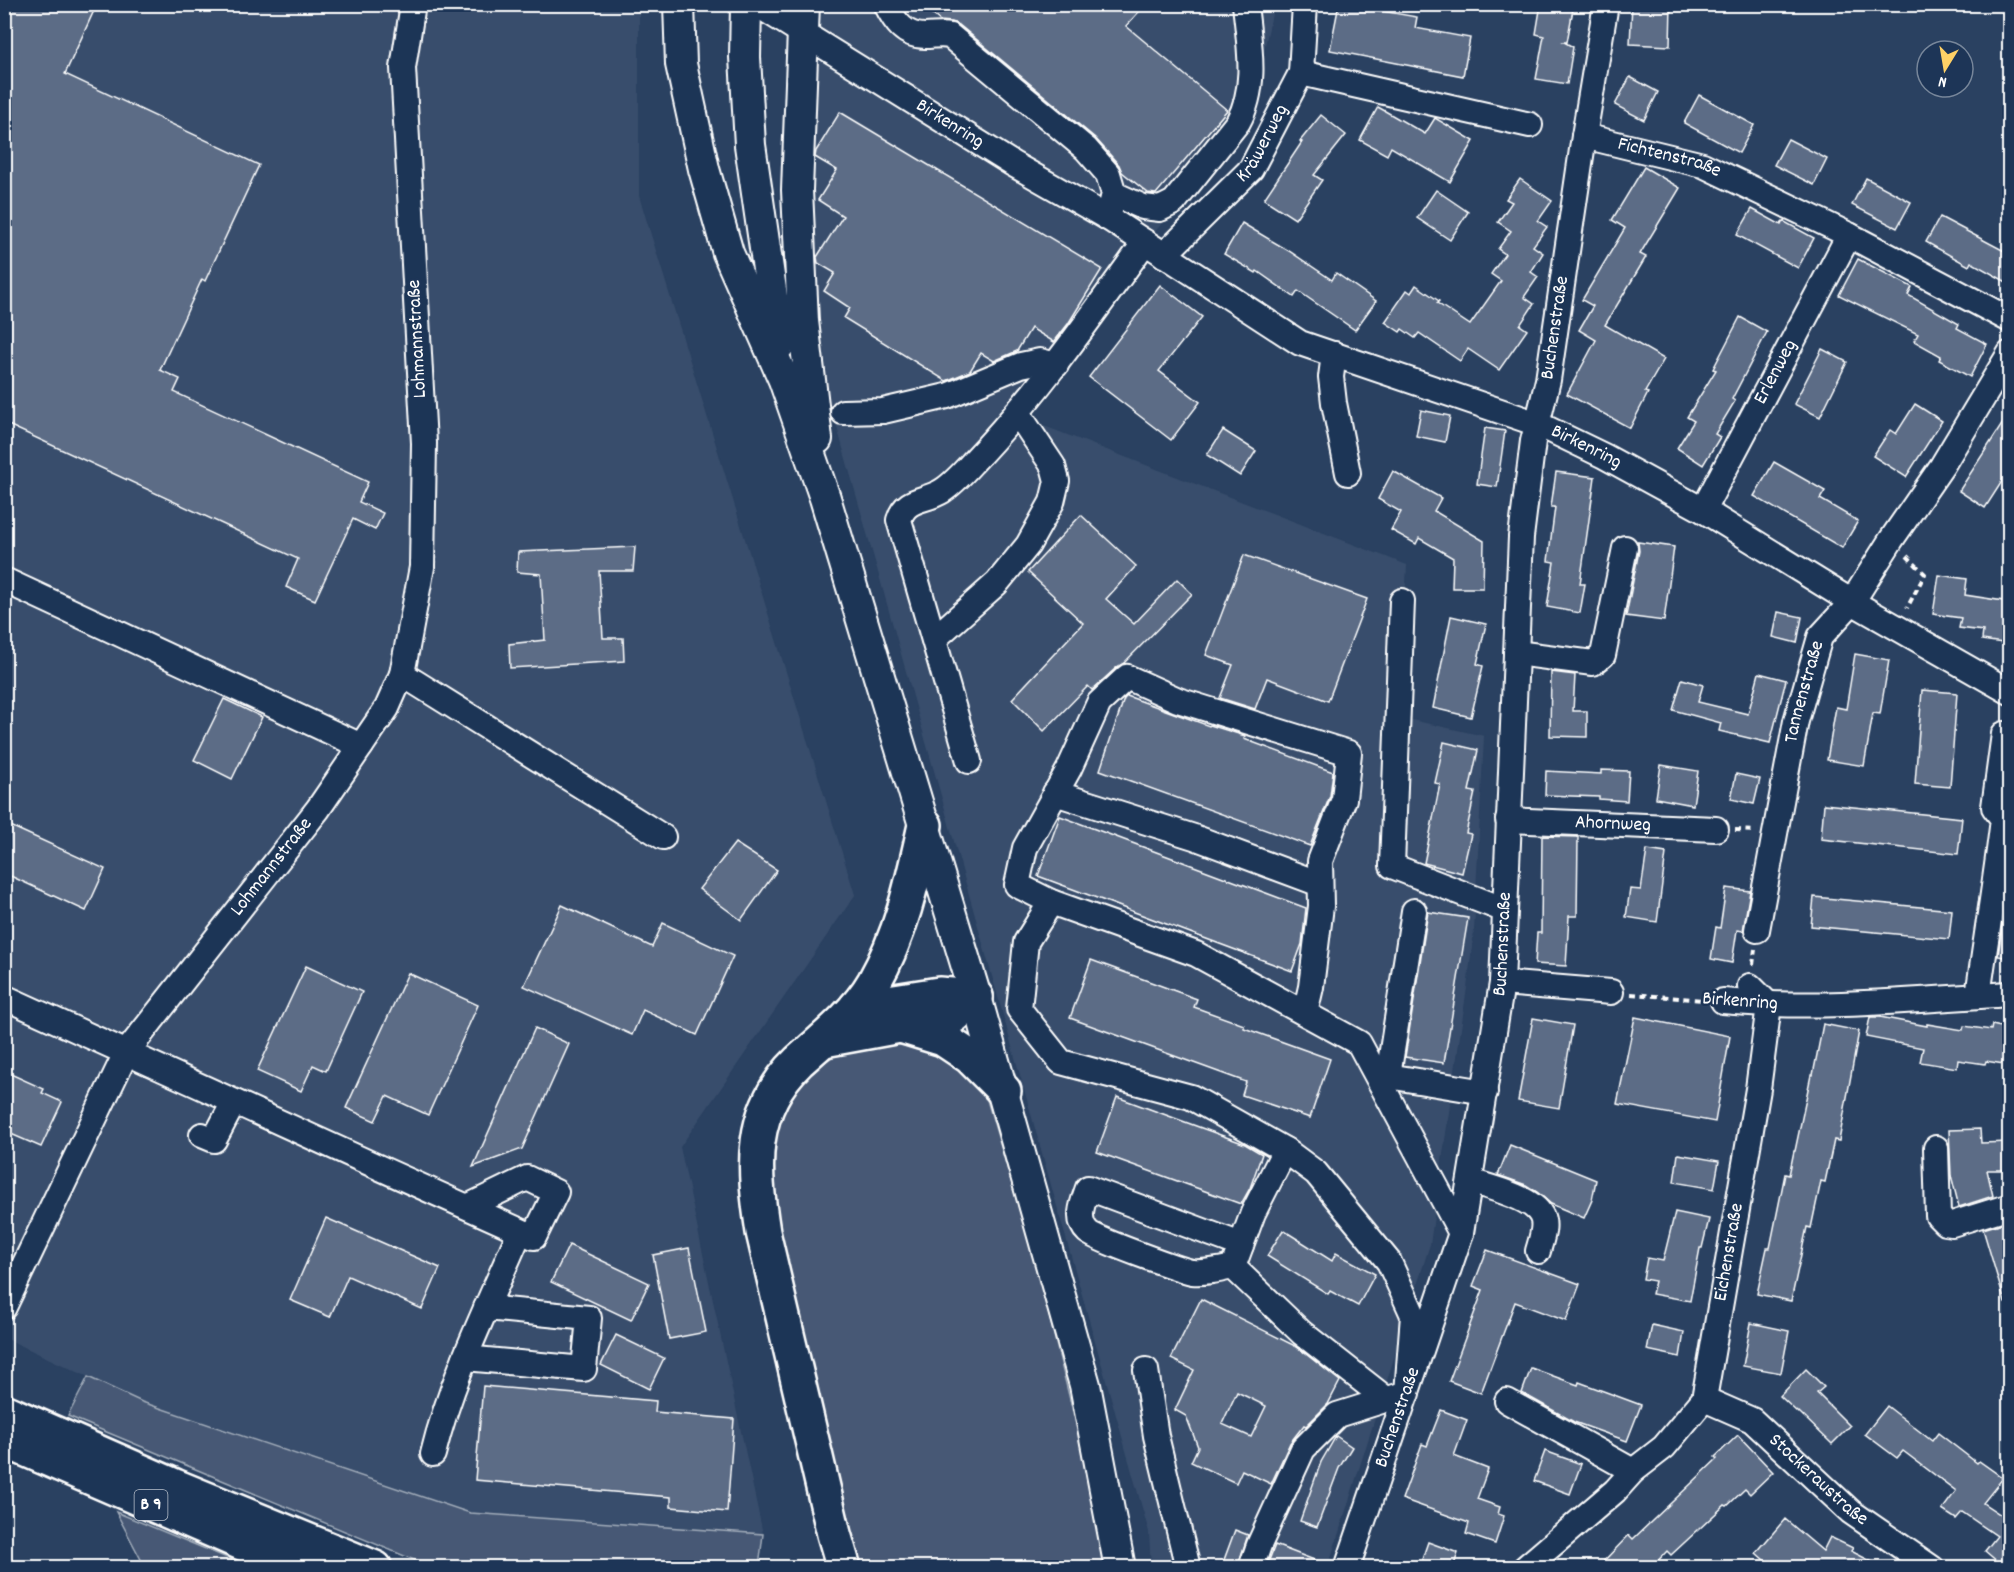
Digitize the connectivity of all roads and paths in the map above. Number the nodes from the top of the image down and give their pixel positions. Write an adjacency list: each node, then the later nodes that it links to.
1 (679, 4): 21 (main road)
2 (746, 4): 21 (main road)
3 (756, 4): 9 (street, Birkenring)
4 (886, 4): 13 (street)
5 (1245, 4): 13 (street)
6 (1305, 4): 10 (street, Kräwerweg)
7 (1606, 4): 12 (street, Buchenstraße)
8 (410, 5): 36 (street, Lohmannstraße)
9 (803, 19): 14 (street, Birkenring); 26 (main road)
10 (1301, 72): 11 (street); 16 (street, Kräwerweg)
11 (1530, 125)
12 (1584, 136): 15 (street, Fichtenstraße); 24 (street, Buchenstraße)
13 (1114, 194): 14 (street)
14 (1108, 218): 16 (street, Birkenring)
15 (1849, 235): 17 (street, Fichtenstraße); 27 (street, Erlenweg)
16 (1155, 249): 19 (street, Birkenring); 20 (street)
17 (2010, 320)
18 (2010, 353): 28 (street, Tannenstraße)
19 (1334, 354): 24 (street, Birkenring); 25 (street)
20 (1056, 365): 22 (street); 23 (street)
21 (784, 380): 26 (main road)
22 (843, 412)
23 (1017, 412): 34 (street); 34 (street)
24 (1538, 424): 27 (street, Birkenring); 35 (street, Buchenstraße)
25 (1348, 473)
26 (825, 498): 43 (main road)
27 (1703, 510): 32 (street, Birkenring)
28 (1891, 540): 32 (street, Tannenstraße); 33 (path)
29 (1625, 548): 35 (street)
30 (4, 580): 39 (street)
31 (1402, 601): 49 (street)
32 (1852, 602): 33 (street, Birkenring); 45 (street, Tannenstraße)
33 (1896, 628): 37 (street, Birkenring)
34 (934, 639): 40 (street)
35 (1516, 652): 42 (street, Buchenstraße)
36 (402, 674): 39 (street, Lohmannstraße); 46 (street)
37 (2010, 692)
38 (2004, 734): 56 (street)
39 (361, 746): 65 (street, Lohmannstraße)
40 (969, 761)
41 (1055, 793): 47 (street); 47 (street); 48 (street)
42 (1508, 820): 44 (street, Ahornweg); 49 (street, Buchenstraße)
43 (925, 825): 58 (main road); 61 (highway)
44 (1716, 829): 45 (path)
45 (1776, 832): 51 (street, Tannenstraße)
46 (663, 837)
47 (1320, 884): 62 (street)
48 (1052, 902): 62 (street); 71 (street)
49 (1505, 910): 52 (street, Buchenstraße)
50 (1414, 911): 67 (street)
51 (1757, 930): 53 (path)
52 (1502, 984): 54 (street); 67 (street, Buchenstraße)
53 (1750, 986): 60 (street)
54 (1611, 992): 59 (path, Birkenring)
55 (2010, 994): 56 (street, Birkenring)
56 (1978, 996): 60 (street, Birkenring)
57 (4, 997): 65 (street)
58 (976, 997): 61 (highway); 63 (highway); 66 (main road)
59 (1723, 1001): 60 (street, Birkenring)
60 (1769, 1005): 84 (street, Eichenstraße)
61 (856, 1007): 64 (highway)
62 (1305, 1013): 76 (street)
63 (902, 1026): 64 (highway); 66 (highway)
64 (824, 1040): 90 (highway)
65 (126, 1053): 68 (street); 79 (street, Lohmannstraße)
66 (1004, 1091): 95 (main road)
67 (1485, 1092): 72 (street, Buchenstraße)
68 (234, 1102): 69 (street); 74 (street)
69 (202, 1135)
70 (1936, 1148): 73 (street)
71 (1285, 1150): 78 (street); 83 (street)
72 (1470, 1181): 76 (street, Buchenstraße); 77 (street)
73 (2010, 1206)
74 (467, 1207): 75 (street); 75 (street)
75 (520, 1231): 80 (street)
76 (1461, 1233): 83 (street, Buchenstraße)
77 (1538, 1251)
78 (1237, 1256): 78 (street); 83 (street)
79 (4, 1307)
80 (486, 1308): 81 (street); 81 (street)
81 (465, 1358): 88 (street)
82 (1146, 1370): 96 (street)
83 (1396, 1396): 97 (street); 98 (street, Buchenstraße)
84 (1704, 1399): 89 (street, Eichenstraße); 100 (street, Stockeraustraße)
85 (1507, 1401): 89 (street)
86 (4, 1411): 92 (highway, B 9)
87 (4, 1440): 91 (highway, B 9)
88 (433, 1454)
89 (1633, 1471): 99 (street, Eichenstraße)
90 (834, 1534): 93 (highway); 94 (highway)
91 (299, 1568)
92 (375, 1568)
93 (824, 1568)
94 (844, 1568)
95 (1120, 1568)
96 (1188, 1568)
97 (1251, 1568)
98 (1347, 1568)
99 (1525, 1568)
100 (1932, 1568)

